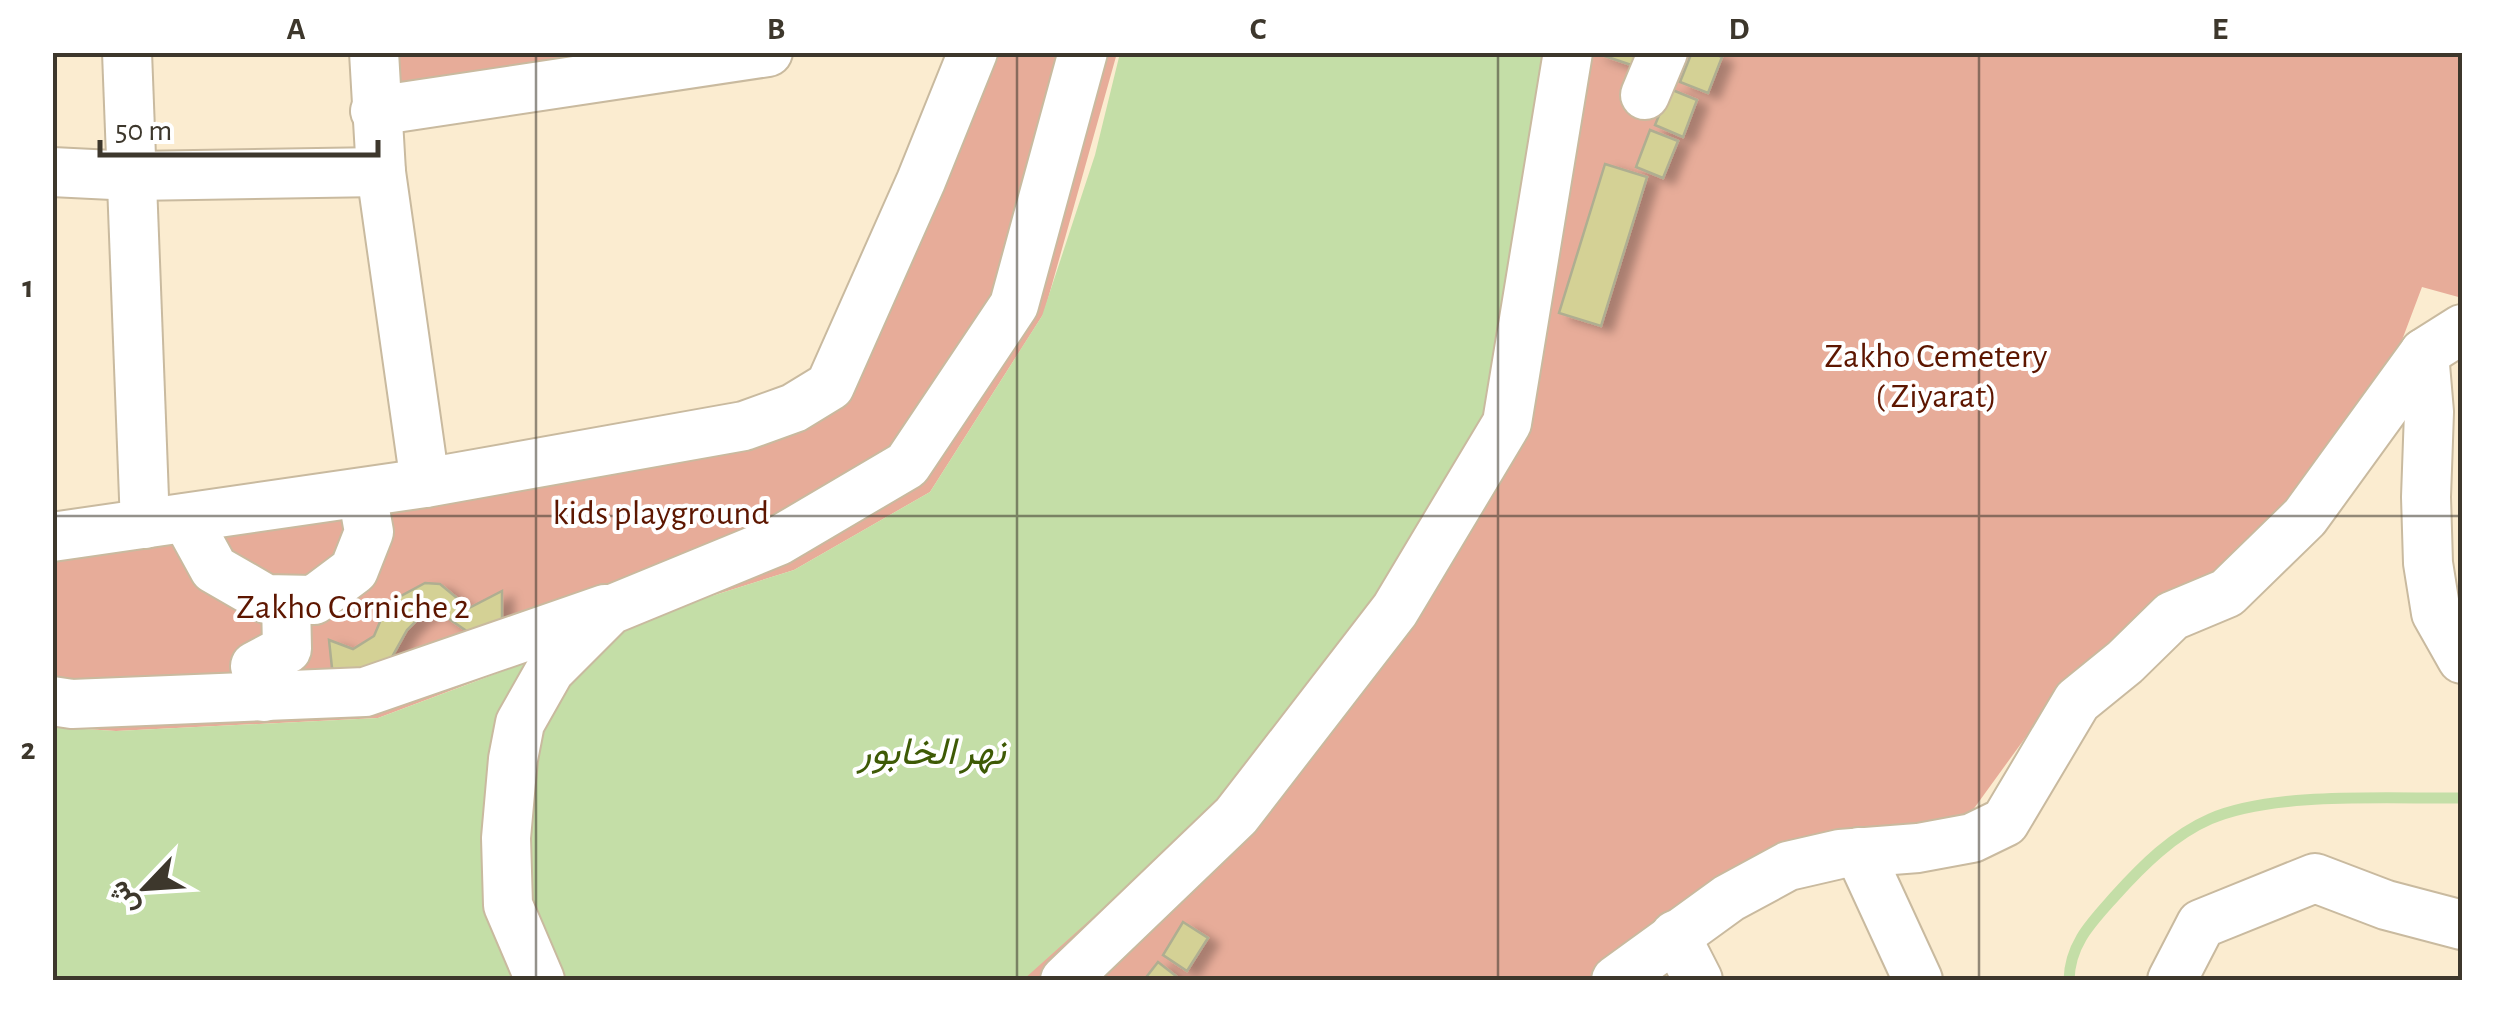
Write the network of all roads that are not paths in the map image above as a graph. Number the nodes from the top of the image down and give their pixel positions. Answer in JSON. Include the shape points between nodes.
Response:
{"nodes":[{"id":1,"x":127,"y":52,"type":"edge"},
{"id":2,"x":374,"y":52,"type":"edge"},
{"id":3,"x":768,"y":52,"type":"edge"},
{"id":4,"x":973,"y":52,"type":"edge"},
{"id":5,"x":1083,"y":52,"type":"edge"},
{"id":6,"x":1568,"y":52,"type":"edge"},
{"id":7,"x":375,"y":110,"type":"junction"},
{"id":8,"x":52,"y":172,"type":"edge"},
{"id":9,"x":381,"y":172,"type":"junction"},
{"id":10,"x":133,"y":176,"type":"junction"},
{"id":11,"x":2443,"y":341,"type":"edge"},
{"id":12,"x":424,"y":484,"type":"junction"},
{"id":13,"x":362,"y":493,"type":"junction"},
{"id":14,"x":166,"y":521,"type":"junction"},
{"id":15,"x":52,"y":537,"type":"edge"},
{"id":16,"x":656,"y":593,"type":"junction"},
{"id":17,"x":286,"y":600,"type":"junction"},
{"id":18,"x":287,"y":649,"type":"junction"},
{"id":19,"x":2462,"y":659,"type":"edge"},
{"id":20,"x":319,"y":694,"type":"junction"},
{"id":21,"x":264,"y":697,"type":"junction"},
{"id":22,"x":52,"y":701,"type":"edge"},
{"id":23,"x":1859,"y":852,"type":"junction"},
{"id":24,"x":2462,"y":925,"type":"edge"},
{"id":25,"x":1675,"y":935,"type":"junction"},
{"id":26,"x":540,"y":980,"type":"edge"},
{"id":27,"x":1064,"y":980,"type":"edge"},
{"id":28,"x":1616,"y":980,"type":"edge"},
{"id":29,"x":1698,"y":980,"type":"edge"},
{"id":30,"x":1918,"y":980,"type":"edge"},
{"id":31,"x":2172,"y":980,"type":"edge"}],
"edges":[{"from":1,"to":10,"type":"street"},
{"from":2,"to":7,"type":"street"},
{"from":3,"to":7,"type":"street"},
{"from":4,"to":12,"type":"street","via":[[830,386],[744,426]]},
{"from":5,"to":16,"type":"street","via":[[1014,305],[908,466],[778,541]]},
{"from":6,"to":27,"type":"street","via":[[1507,422],[1396,610],[1236,816]]},
{"from":7,"to":9,"type":"street"},
{"from":8,"to":10,"type":"street"},
{"from":9,"to":10,"type":"street"},
{"from":9,"to":12,"type":"street"},
{"from":10,"to":14,"type":"street"},
{"from":11,"to":19,"type":"street","via":[[2429,412],[2428,563],[2436,613]]},
{"from":11,"to":23,"type":"street","via":[[2304,517],[2227,593],[2172,616],[2077,702],[2004,822],[1972,838]]},
{"from":12,"to":13,"type":"street"},
{"from":13,"to":14,"type":"street"},
{"from":13,"to":17,"type":"street","via":[[369,532],[354,570],[314,600]]},
{"from":14,"to":15,"type":"street"},
{"from":14,"to":17,"type":"street","via":[[214,569],[266,599]]},
{"from":16,"to":20,"type":"street","via":[[365,692]]},
{"from":16,"to":26,"type":"street","via":[[610,610],[550,670],[520,723],[506,838],[508,904]]},
{"from":17,"to":18,"type":"street"},
{"from":18,"to":20,"type":"street","via":[[307,665]]},
{"from":18,"to":21,"type":"street","via":[[255,666]]},
{"from":20,"to":21,"type":"street"},
{"from":21,"to":22,"type":"street"},
{"from":23,"to":25,"type":"street","via":[[1788,866]]},
{"from":23,"to":30,"type":"street"},
{"from":24,"to":31,"type":"street","via":[[2315,878],[2202,924]]},
{"from":25,"to":28,"type":"street"},
{"from":25,"to":29,"type":"street"}]}
